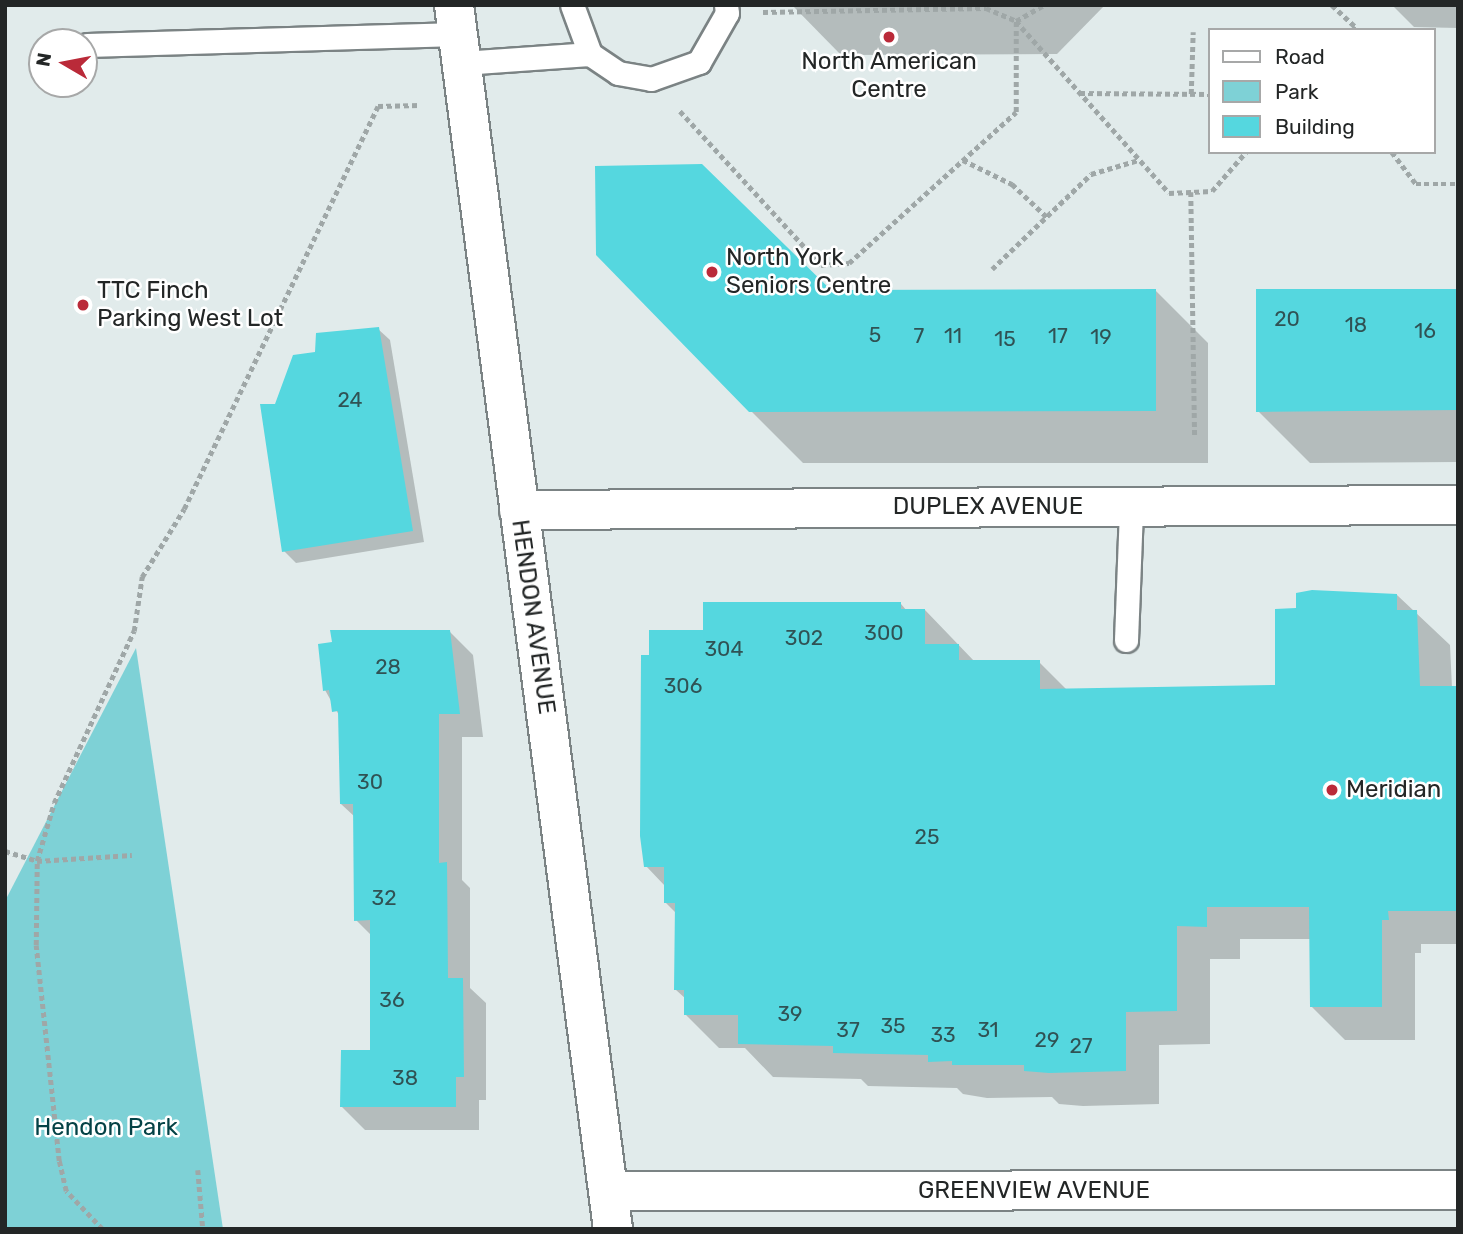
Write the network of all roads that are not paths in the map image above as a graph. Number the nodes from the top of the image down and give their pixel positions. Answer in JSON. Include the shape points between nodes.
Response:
{"nodes":[{"id":1,"x":572,"y":5,"type":"edge"},
{"id":2,"x":727,"y":9,"type":"edge"},
{"id":3,"x":458,"y":34,"type":"edge"},
{"id":4,"x":98,"y":45,"type":"edge"},
{"id":5,"x":590,"y":54,"type":"junction"},
{"id":6,"x":1458,"y":505,"type":"edge"},
{"id":7,"x":1131,"y":507,"type":"junction"},
{"id":8,"x":519,"y":510,"type":"junction"},
{"id":9,"x":1126,"y":640,"type":"dead end"},
{"id":10,"x":1458,"y":1189,"type":"edge"},
{"id":11,"x":609,"y":1191,"type":"junction"},
{"id":12,"x":613,"y":1229,"type":"edge"}],
"edges":[{"from":1,"to":5,"type":"lane"},
{"from":2,"to":5,"type":"lane","via":[[699,62],[651,79],[618,73]]},
{"from":3,"to":4,"type":"lane"},
{"from":3,"to":5,"type":"lane"},
{"from":3,"to":8,"type":"street","name":"HENDON AVENUE"},
{"from":6,"to":7,"type":"street","name":"DUPLEX AVENUE"},
{"from":7,"to":8,"type":"street","name":"DUPLEX AVENUE"},
{"from":7,"to":9,"type":"lane"},
{"from":8,"to":11,"type":"street","name":"HENDON AVENUE"},
{"from":10,"to":11,"type":"street","name":"GREENVIEW AVENUE"},
{"from":11,"to":12,"type":"street","name":"HENDON AVENUE"}]}
